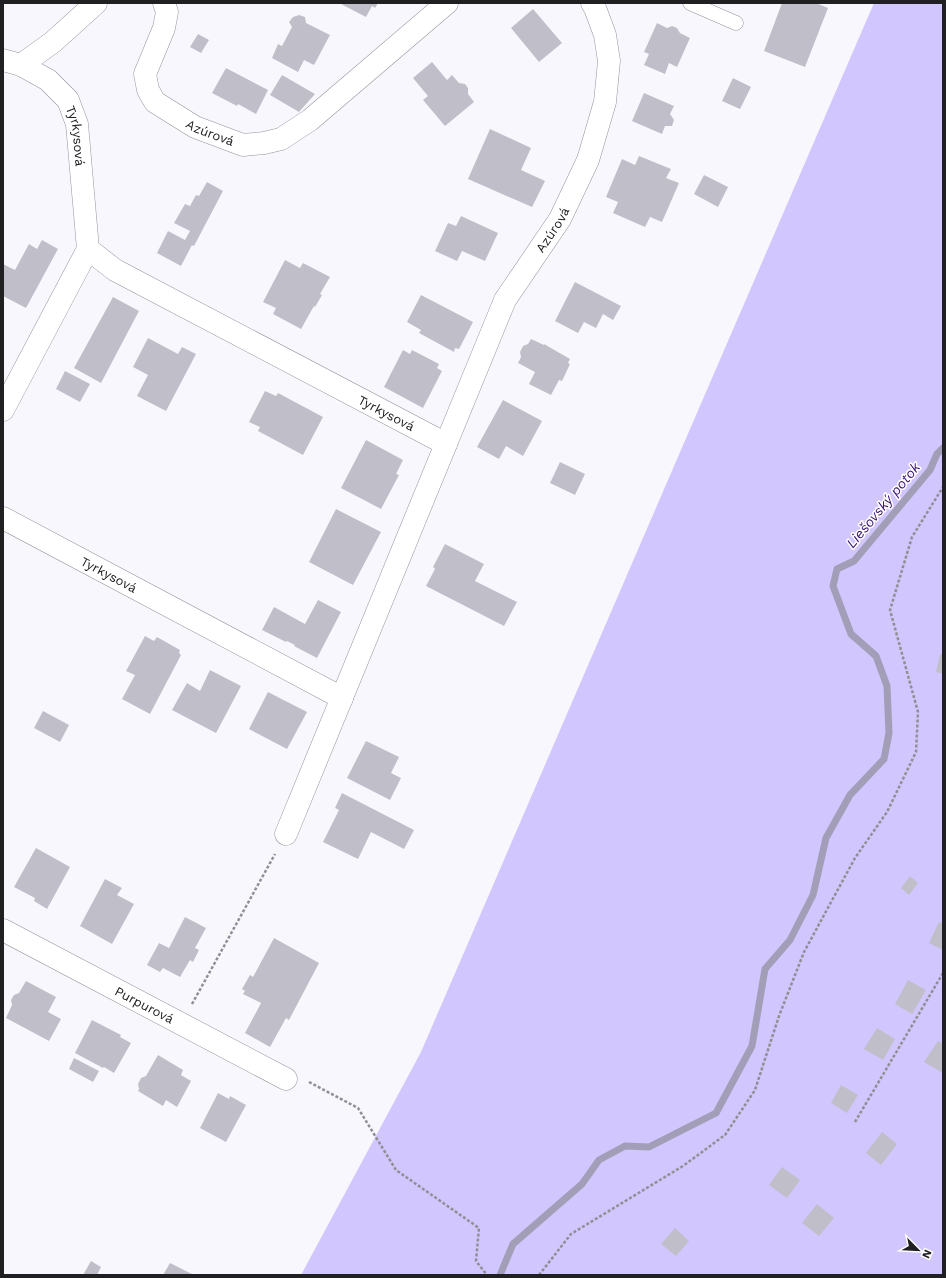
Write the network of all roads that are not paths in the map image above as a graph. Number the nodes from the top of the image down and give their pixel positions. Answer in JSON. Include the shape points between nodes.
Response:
{"nodes":[{"id":1,"x":96,"y":3,"type":"edge"},
{"id":2,"x":164,"y":3,"type":"edge"},
{"id":3,"x":447,"y":3,"type":"edge"},
{"id":4,"x":592,"y":3,"type":"edge"},
{"id":5,"x":690,"y":3,"type":"edge"},
{"id":6,"x":736,"y":23,"type":"dead end"},
{"id":7,"x":12,"y":62,"type":"edge"},
{"id":8,"x":88,"y":250,"type":"junction"},
{"id":9,"x":3,"y":410,"type":"edge"},
{"id":10,"x":446,"y":444,"type":"junction"},
{"id":11,"x":3,"y":518,"type":"edge"},
{"id":12,"x":342,"y":698,"type":"junction"},
{"id":13,"x":286,"y":834,"type":"road end"},
{"id":14,"x":3,"y":930,"type":"edge"},
{"id":15,"x":286,"y":1079,"type":"road end"}],
"edges":[{"from":1,"to":7,"type":"street","via":[[53,42]]},
{"from":2,"to":3,"type":"street","name":"Azúrová","via":[[167,12],[164,28],[145,74],[148,90],[156,102],[194,127],[243,145],[281,139],[310,120]]},
{"from":4,"to":10,"type":"street","name":"Azúrová","via":[[605,35],[609,61],[605,102],[588,160],[560,219],[505,300]]},
{"from":5,"to":6,"type":"lane"},
{"from":7,"to":8,"type":"street","name":"Tyrkysová","via":[[48,80],[68,100],[77,124]]},
{"from":8,"to":9,"type":"street"},
{"from":8,"to":10,"type":"street","name":"Tyrkysová","via":[[115,270]]},
{"from":10,"to":12,"type":"street"},
{"from":11,"to":12,"type":"street","name":"Tyrkysová"},
{"from":12,"to":13,"type":"street"},
{"from":14,"to":15,"type":"street","name":"Purpurová"}]}
